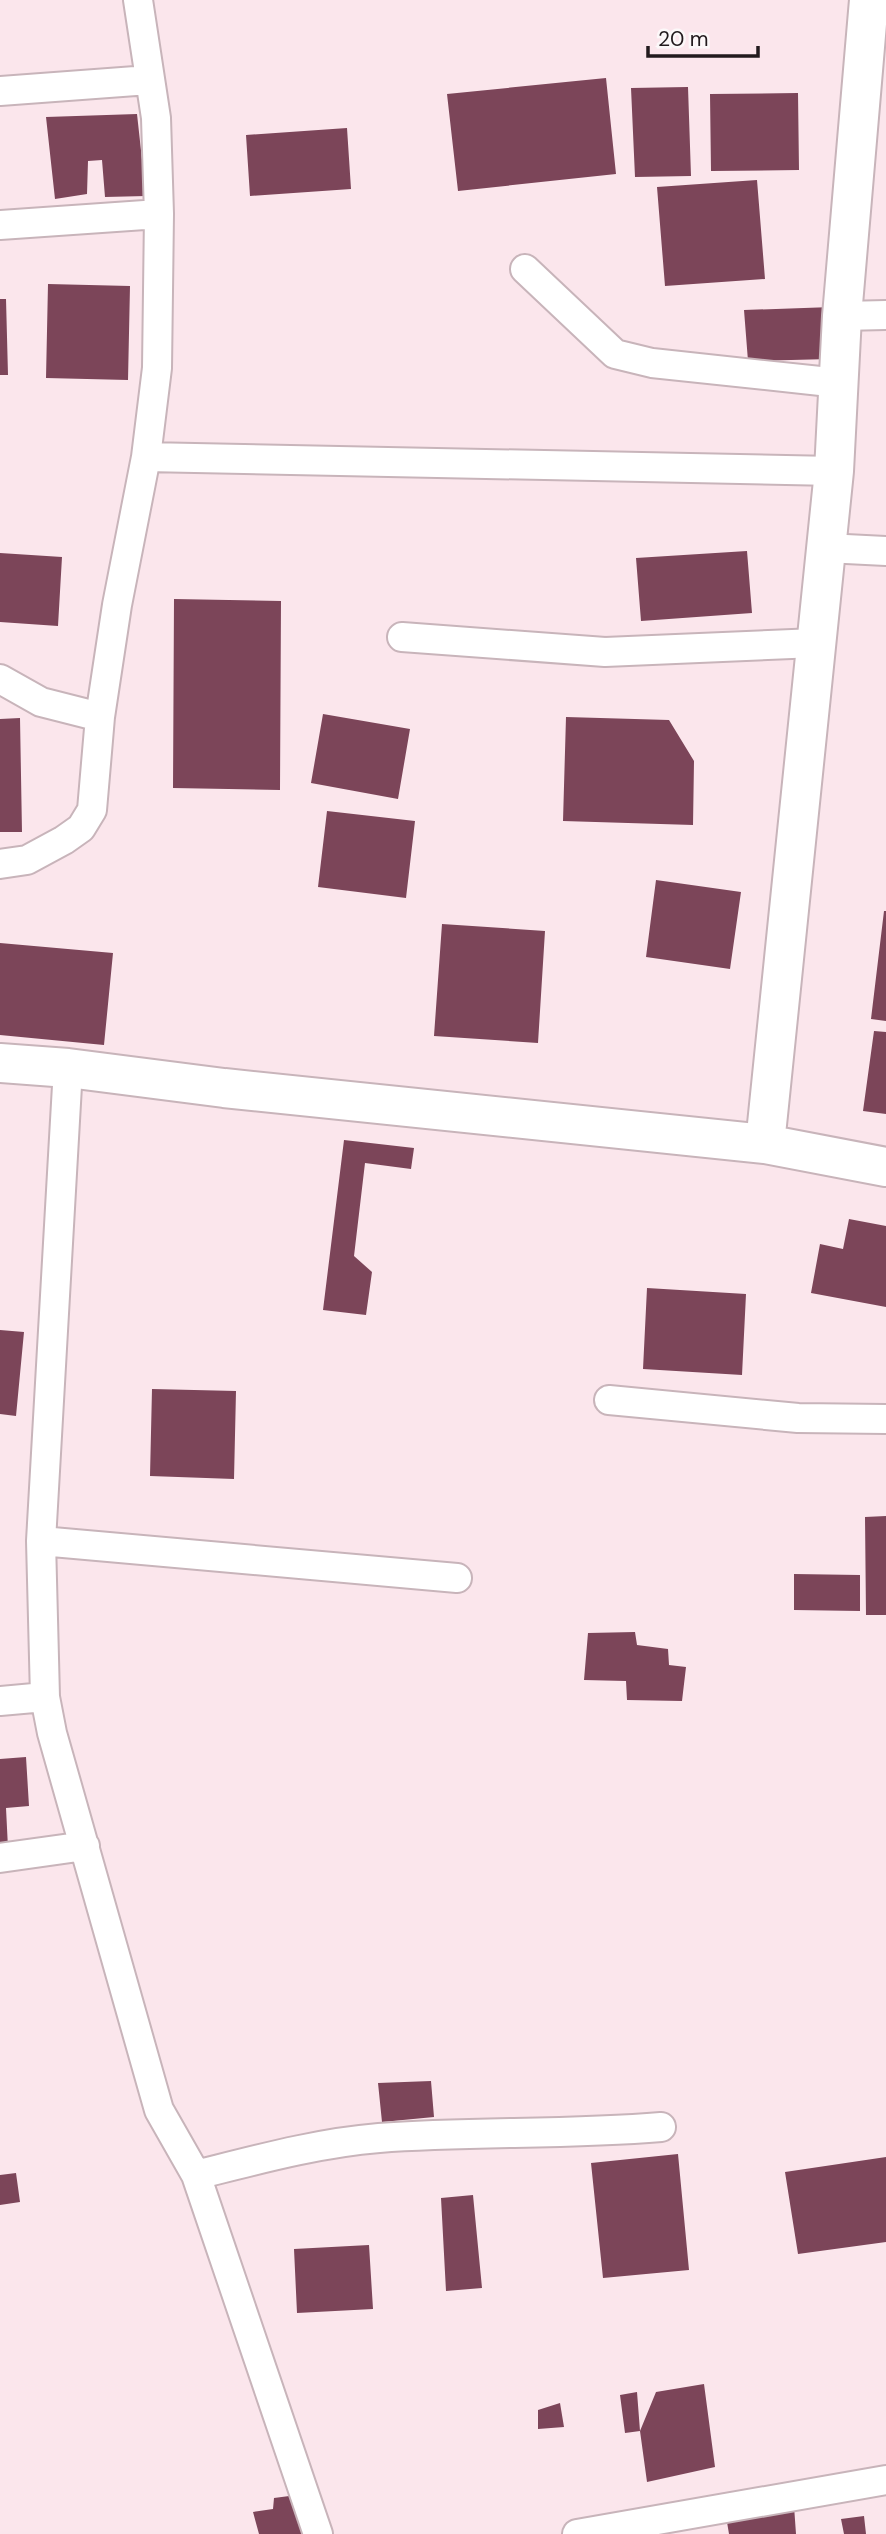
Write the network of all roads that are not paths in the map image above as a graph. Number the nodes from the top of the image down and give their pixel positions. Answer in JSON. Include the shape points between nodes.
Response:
{"nodes":[{"id":1,"x":138,"y":0,"type":"edge"},
{"id":2,"x":869,"y":0,"type":"edge"},
{"id":3,"x":149,"y":80,"type":"junction"},
{"id":4,"x":0,"y":91,"type":"edge"},
{"id":5,"x":159,"y":215,"type":"junction"},
{"id":6,"x":0,"y":225,"type":"edge"},
{"id":7,"x":525,"y":269,"type":"dead end"},
{"id":8,"x":886,"y":316,"type":"edge"},
{"id":9,"x":842,"y":317,"type":"junction"},
{"id":10,"x":839,"y":383,"type":"junction"},
{"id":11,"x":146,"y":457,"type":"junction"},
{"id":12,"x":834,"y":471,"type":"junction"},
{"id":13,"x":826,"y":548,"type":"junction"},
{"id":14,"x":886,"y":551,"type":"edge"},
{"id":15,"x":402,"y":637,"type":"dead end"},
{"id":16,"x":816,"y":643,"type":"junction"},
{"id":17,"x":0,"y":679,"type":"edge"},
{"id":18,"x":100,"y":717,"type":"junction"},
{"id":19,"x":0,"y":864,"type":"edge"},
{"id":20,"x":0,"y":1063,"type":"edge"},
{"id":21,"x":68,"y":1068,"type":"junction"},
{"id":22,"x":765,"y":1144,"type":"junction"},
{"id":23,"x":886,"y":1167,"type":"edge"},
{"id":24,"x":609,"y":1400,"type":"dead end"},
{"id":25,"x":886,"y":1419,"type":"edge"},
{"id":26,"x":41,"y":1541,"type":"junction"},
{"id":27,"x":457,"y":1578,"type":"dead end"},
{"id":28,"x":45,"y":1697,"type":"junction"},
{"id":29,"x":0,"y":1702,"type":"edge"},
{"id":30,"x":85,"y":1846,"type":"junction"},
{"id":31,"x":0,"y":1858,"type":"edge"},
{"id":32,"x":661,"y":2127,"type":"dead end"},
{"id":33,"x":196,"y":2175,"type":"junction"},
{"id":34,"x":886,"y":2480,"type":"edge"},
{"id":35,"x":318,"y":2534,"type":"edge"},
{"id":36,"x":577,"y":2534,"type":"edge"}],
"edges":[{"from":1,"to":3,"type":"street"},
{"from":2,"to":9,"type":"street"},
{"from":3,"to":4,"type":"street"},
{"from":3,"to":5,"type":"street","via":[[156,118]]},
{"from":5,"to":6,"type":"street"},
{"from":5,"to":11,"type":"street","via":[[157,368]]},
{"from":7,"to":10,"type":"street","via":[[615,354],[652,363]]},
{"from":8,"to":9,"type":"street"},
{"from":9,"to":10,"type":"street"},
{"from":10,"to":12,"type":"street"},
{"from":11,"to":12,"type":"street"},
{"from":11,"to":18,"type":"street"},
{"from":12,"to":13,"type":"street"},
{"from":13,"to":14,"type":"street"},
{"from":13,"to":16,"type":"street"},
{"from":15,"to":16,"type":"street","via":[[605,652]]},
{"from":16,"to":22,"type":"street"},
{"from":17,"to":18,"type":"street","via":[[41,702]]},
{"from":18,"to":19,"type":"street","via":[[92,810],[81,828],[27,860]]},
{"from":20,"to":21,"type":"street"},
{"from":21,"to":22,"type":"street"},
{"from":21,"to":26,"type":"street"},
{"from":22,"to":23,"type":"street"},
{"from":24,"to":25,"type":"street","via":[[798,1418]]},
{"from":26,"to":27,"type":"street"},
{"from":26,"to":28,"type":"street"},
{"from":28,"to":29,"type":"street"},
{"from":28,"to":30,"type":"street"},
{"from":30,"to":31,"type":"street"},
{"from":30,"to":33,"type":"street","via":[[159,2110]]},
{"from":32,"to":33,"type":"street","via":[[376,2138],[278,2154]]},
{"from":33,"to":35,"type":"street"},
{"from":34,"to":36,"type":"street"}]}
